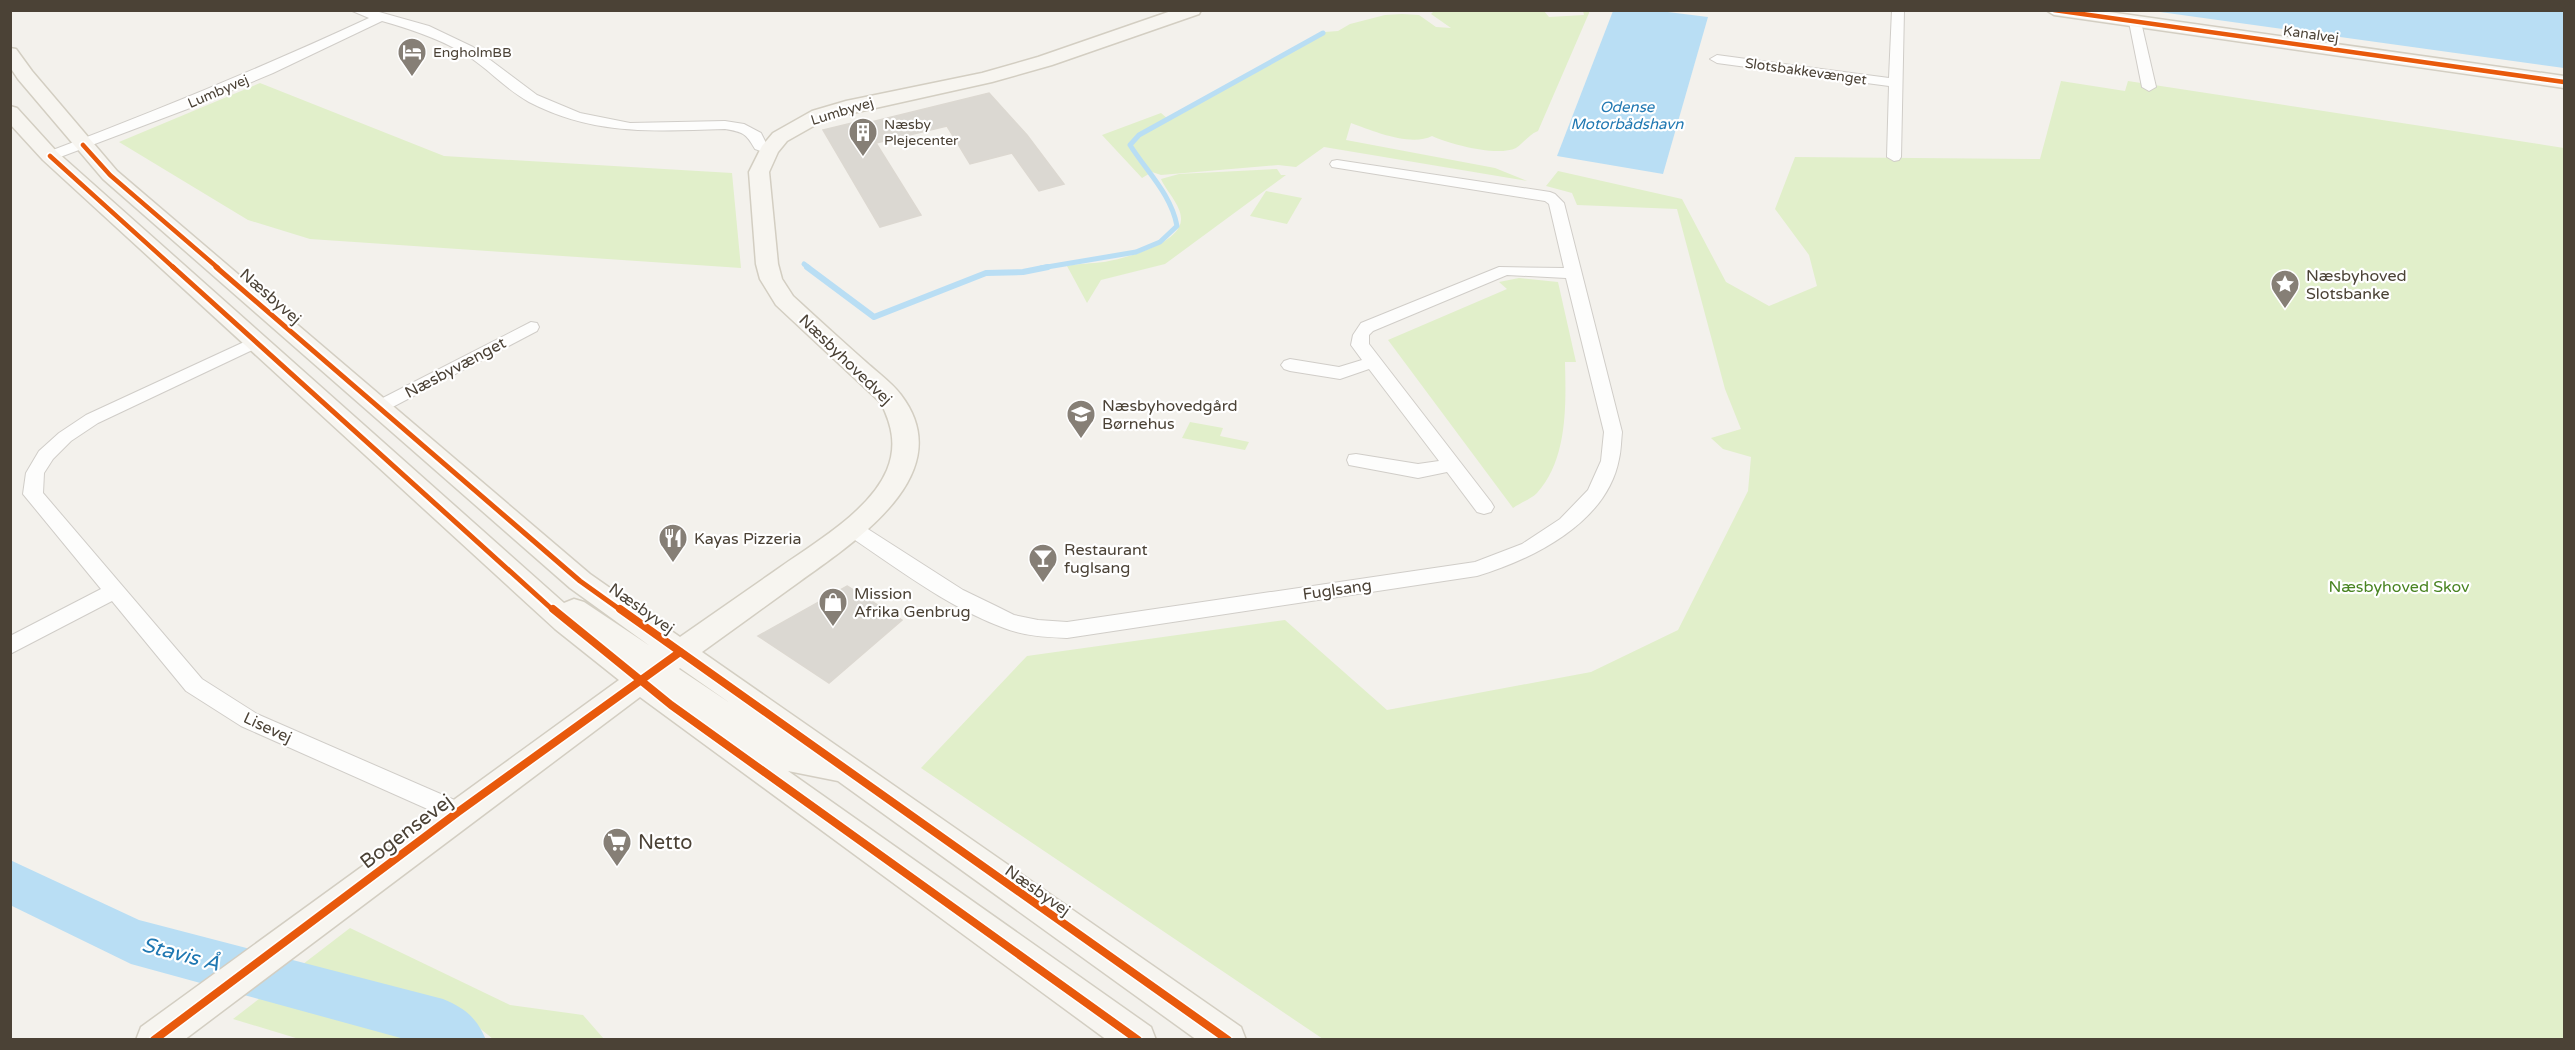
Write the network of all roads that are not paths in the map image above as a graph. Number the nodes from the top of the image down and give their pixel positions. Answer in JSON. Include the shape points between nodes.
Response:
{"nodes":[{"id":1,"x":356,"y":10,"type":"edge"},
{"id":2,"x":1193,"y":10,"type":"edge"},
{"id":3,"x":1898,"y":10,"type":"edge"},
{"id":4,"x":2054,"y":10,"type":"edge"},
{"id":5,"x":381,"y":17,"type":"junction"},
{"id":6,"x":2135,"y":22,"type":"junction"},
{"id":7,"x":10,"y":53,"type":"edge"},
{"id":8,"x":1717,"y":59,"type":"dead end"},
{"id":9,"x":2565,"y":82,"type":"edge"},
{"id":10,"x":1896,"y":83,"type":"junction"},
{"id":11,"x":2149,"y":87,"type":"dead end"},
{"id":12,"x":10,"y":112,"type":"edge"},
{"id":13,"x":83,"y":145,"type":"junction"},
{"id":14,"x":769,"y":150,"type":"junction"},
{"id":15,"x":50,"y":156,"type":"junction"},
{"id":16,"x":1893,"y":157,"type":"dead end"},
{"id":17,"x":1338,"y":164,"type":"dead end"},
{"id":18,"x":1574,"y":273,"type":"junction"},
{"id":19,"x":531,"y":327,"type":"dead end"},
{"id":20,"x":257,"y":341,"type":"junction"},
{"id":21,"x":1373,"y":362,"type":"junction"},
{"id":22,"x":1290,"y":365,"type":"dead end"},
{"id":23,"x":379,"y":407,"type":"junction"},
{"id":24,"x":1356,"y":460,"type":"dead end"},
{"id":25,"x":1452,"y":465,"type":"junction"},
{"id":26,"x":1484,"y":507,"type":"dead end"},
{"id":27,"x":853,"y":529,"type":"junction"},
{"id":28,"x":522,"y":581,"type":"junction"},
{"id":29,"x":114,"y":591,"type":"junction"},
{"id":30,"x":10,"y":646,"type":"edge"},
{"id":31,"x":680,"y":652,"type":"junction"},
{"id":32,"x":639,"y":680,"type":"junction"},
{"id":33,"x":847,"y":770,"type":"junction"},
{"id":34,"x":458,"y":812,"type":"junction"},
{"id":35,"x":163,"y":1033,"type":"edge"},
{"id":36,"x":1138,"y":1040,"type":"edge"},
{"id":37,"x":1228,"y":1040,"type":"edge"}],
"edges":[{"from":1,"to":5,"type":"street"},
{"from":2,"to":14,"type":"street","name":"Lumbyvej","via":[[985,78],[819,115],[780,137]]},
{"from":3,"to":10,"type":"street"},
{"from":4,"to":6,"type":"street","name":"Kanalvej"},
{"from":5,"to":13,"type":"street","name":"Lumbyvej","via":[[268,70]]},
{"from":5,"to":14,"type":"street","via":[[424,29],[468,50],[532,98],[576,117],[630,127],[744,128]]},
{"from":6,"to":9,"type":"street","name":"Kanalvej"},
{"from":6,"to":11,"type":"street"},
{"from":7,"to":13,"type":"street","name":"Næsbyvej"},
{"from":8,"to":10,"type":"street","name":"Slotsbakkevænget"},
{"from":10,"to":16,"type":"street"},
{"from":12,"to":15,"type":"street"},
{"from":13,"to":15,"type":"street","name":"Lumbyvej"},
{"from":13,"to":23,"type":"street","name":"Næsbyvej","via":[[110,175]]},
{"from":14,"to":27,"type":"street","name":"Næsbyhovedvej","via":[[759,172],[771,279],[784,300],[891,399],[903,424],[905,452],[900,474],[883,500]]},
{"from":15,"to":20,"type":"street"},
{"from":17,"to":18,"type":"street","name":"Fuglsang","via":[[1551,197]]},
{"from":18,"to":21,"type":"street","via":[[1505,270],[1367,327],[1360,345]]},
{"from":18,"to":27,"type":"street","name":"Fuglsang","via":[[1613,432],[1610,461],[1596,493],[1567,524],[1529,549],[1477,568],[1067,630],[1010,622],[956,595]]},
{"from":19,"to":23,"type":"street","name":"Næsbyvænget"},
{"from":20,"to":28,"type":"street"},
{"from":20,"to":29,"type":"street","name":"Lisevej","via":[[92,419],[46,454],[35,473],[33,494]]},
{"from":21,"to":22,"type":"street","via":[[1340,373]]},
{"from":21,"to":25,"type":"street"},
{"from":23,"to":31,"type":"street","name":"Næsbyvej","via":[[580,581]]},
{"from":24,"to":25,"type":"street","via":[[1418,471]]},
{"from":25,"to":26,"type":"street"},
{"from":27,"to":31,"type":"street","name":"Næsbyhovedvej"},
{"from":28,"to":31,"type":"street","via":[[594,622],[647,659]]},
{"from":28,"to":32,"type":"street"},
{"from":29,"to":30,"type":"street"},
{"from":29,"to":34,"type":"street","name":"Lisevej","via":[[194,685],[249,720]]},
{"from":31,"to":32,"type":"street","name":"Bogensevej"},
{"from":31,"to":33,"type":"street","name":"Næsbyvej"},
{"from":32,"to":33,"type":"street","via":[[668,677],[786,758]]},
{"from":32,"to":34,"type":"street","name":"Bogensevej"},
{"from":32,"to":36,"type":"street"},
{"from":33,"to":37,"type":"street","name":"Næsbyvej"},
{"from":34,"to":35,"type":"street","name":"Bogensevej"}]}
